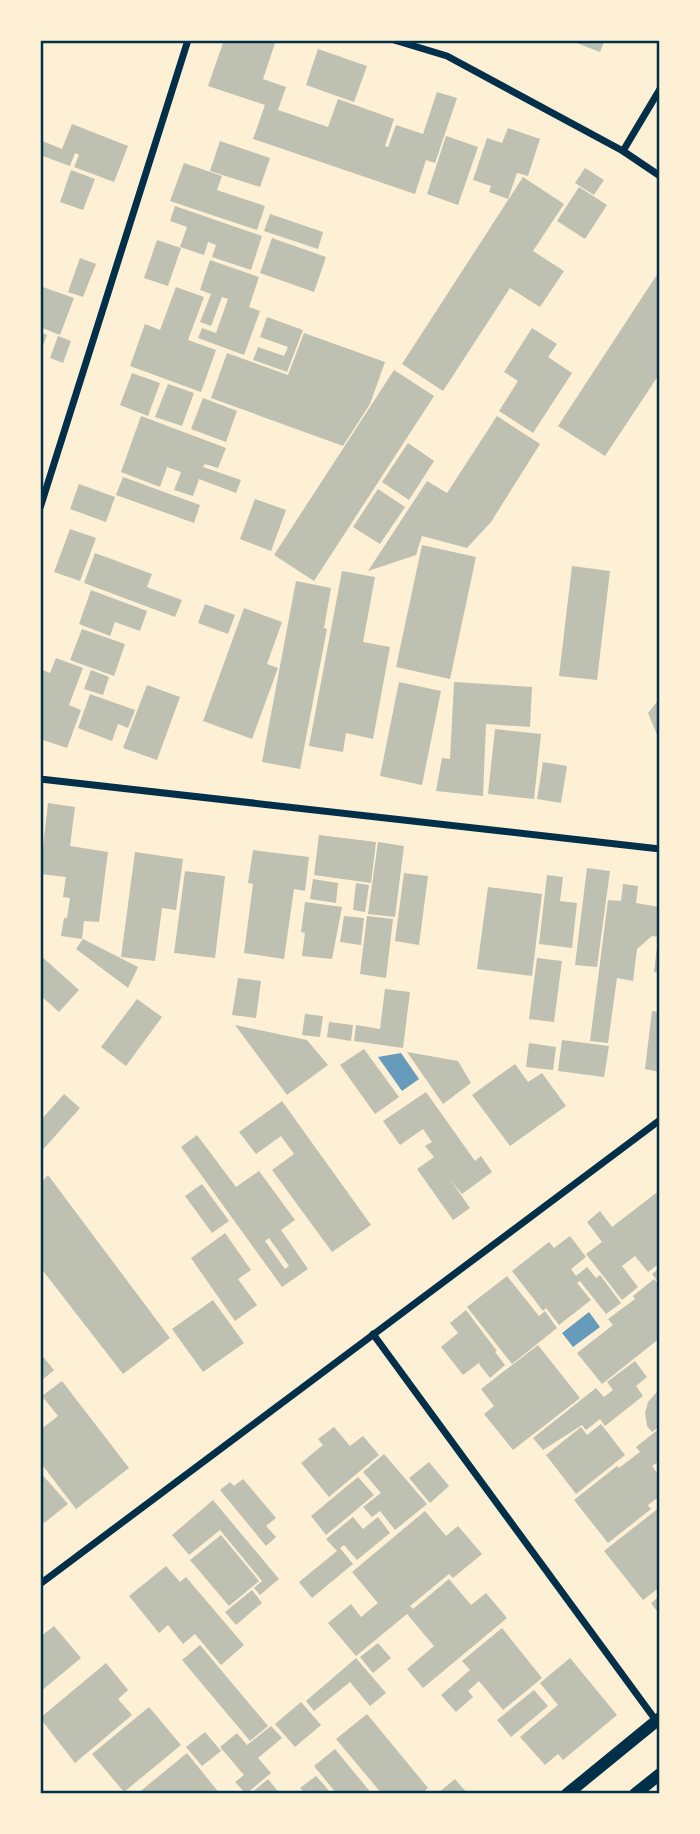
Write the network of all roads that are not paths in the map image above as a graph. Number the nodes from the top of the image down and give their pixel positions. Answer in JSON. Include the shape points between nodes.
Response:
{"nodes":[{"id":1,"x":188,"y":40,"type":"edge"},
{"id":2,"x":394,"y":40,"type":"edge"},
{"id":3,"x":660,"y":89,"type":"edge"},
{"id":4,"x":623,"y":151,"type":"junction"},
{"id":5,"x":660,"y":177,"type":"edge"},
{"id":6,"x":40,"y":508,"type":"edge"},
{"id":7,"x":40,"y":779,"type":"edge"},
{"id":8,"x":660,"y":849,"type":"edge"},
{"id":9,"x":660,"y":1120,"type":"edge"},
{"id":10,"x":373,"y":1334,"type":"junction"},
{"id":11,"x":40,"y":1584,"type":"edge"},
{"id":12,"x":659,"y":1722,"type":"edge"},
{"id":13,"x":660,"y":1774,"type":"edge"},
{"id":14,"x":567,"y":1794,"type":"edge"},
{"id":15,"x":635,"y":1794,"type":"edge"}],
"edges":[{"from":1,"to":6,"type":"street"},
{"from":2,"to":4,"type":"street","via":[[447,56]]},
{"from":3,"to":4,"type":"street"},
{"from":4,"to":5,"type":"street"},
{"from":7,"to":8,"type":"street"},
{"from":9,"to":10,"type":"street"},
{"from":10,"to":11,"type":"street"},
{"from":10,"to":12,"type":"street"},
{"from":12,"to":14,"type":"street"},
{"from":13,"to":15,"type":"street"}]}
